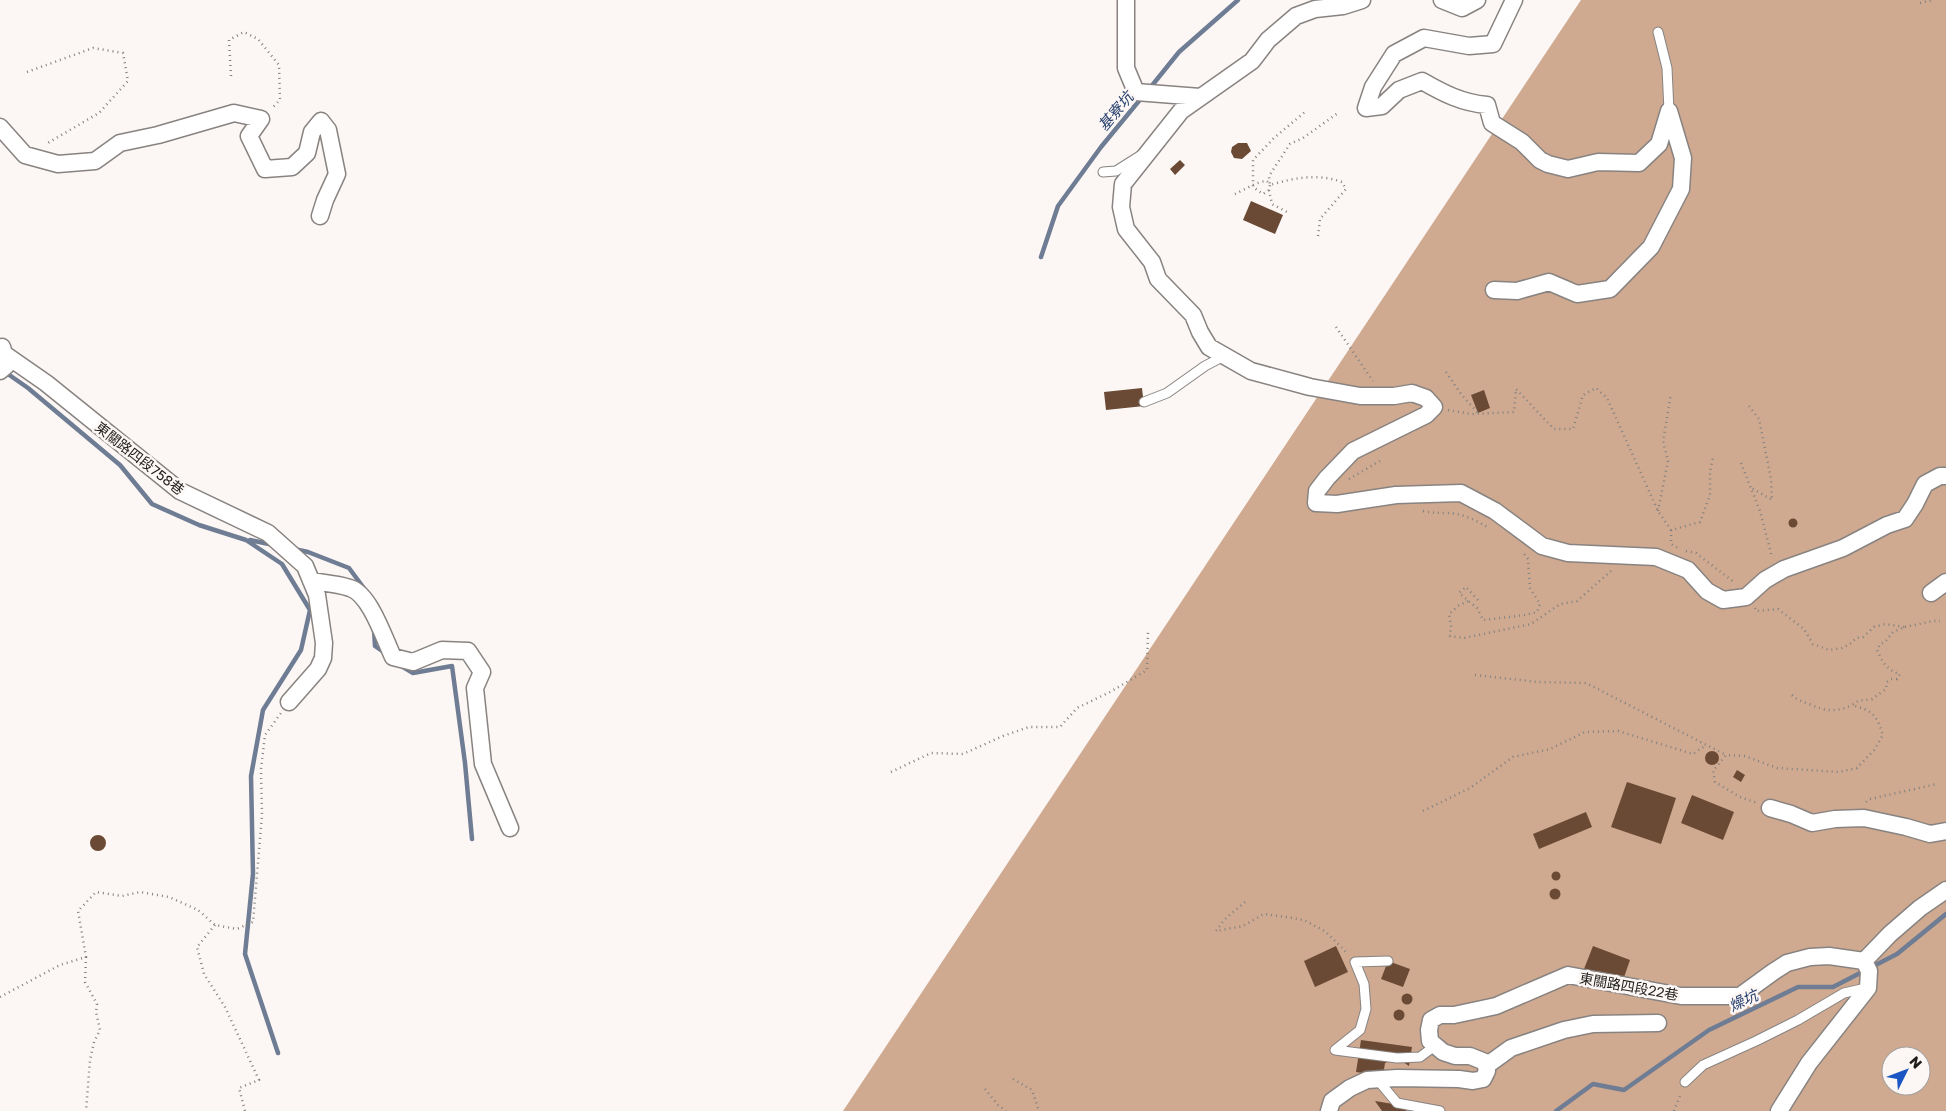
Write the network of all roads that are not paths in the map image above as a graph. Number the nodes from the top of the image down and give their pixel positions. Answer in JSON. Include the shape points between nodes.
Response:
{"nodes":[{"id":1,"x":1126,"y":0,"type":"edge"},
{"id":2,"x":1362,"y":0,"type":"edge"},
{"id":3,"x":1442,"y":0,"type":"edge"},
{"id":4,"x":1477,"y":0,"type":"edge"},
{"id":5,"x":1514,"y":0,"type":"edge"},
{"id":6,"x":1658,"y":32,"type":"dead end"},
{"id":7,"x":1200,"y":97,"type":"junction"},
{"id":8,"x":1669,"y":112,"type":"junction"},
{"id":9,"x":0,"y":127,"type":"edge"},
{"id":10,"x":1150,"y":151,"type":"junction"},
{"id":11,"x":1103,"y":172,"type":"dead end"},
{"id":12,"x":320,"y":216,"type":"dead end"},
{"id":13,"x":1494,"y":290,"type":"dead end"},
{"id":14,"x":2,"y":349,"type":"edge"},
{"id":15,"x":1224,"y":356,"type":"junction"},
{"id":16,"x":0,"y":371,"type":"edge"},
{"id":17,"x":1144,"y":402,"type":"dead end"},
{"id":18,"x":1946,"y":476,"type":"edge"},
{"id":19,"x":311,"y":581,"type":"junction"},
{"id":20,"x":1946,"y":582,"type":"edge"},
{"id":21,"x":1931,"y":593,"type":"dead end"},
{"id":22,"x":289,"y":702,"type":"road end"},
{"id":23,"x":1770,"y":808,"type":"road end"},
{"id":24,"x":510,"y":828,"type":"dead end"},
{"id":25,"x":1946,"y":832,"type":"edge"},
{"id":26,"x":1945,"y":892,"type":"edge"},
{"id":27,"x":1388,"y":961,"type":"dead end"},
{"id":28,"x":1864,"y":961,"type":"junction"},
{"id":29,"x":1868,"y":988,"type":"junction"},
{"id":30,"x":1658,"y":1023,"type":"dead end"},
{"id":31,"x":1436,"y":1045,"type":"junction"},
{"id":32,"x":1486,"y":1066,"type":"junction"},
{"id":33,"x":1377,"y":1079,"type":"junction"},
{"id":34,"x":1685,"y":1082,"type":"road end"},
{"id":35,"x":1329,"y":1111,"type":"edge"},
{"id":36,"x":1440,"y":1111,"type":"edge"},
{"id":37,"x":1779,"y":1111,"type":"edge"}],
"edges":[{"from":1,"to":7,"type":"street","via":[[1126,68],[1136,92]]},
{"from":2,"to":7,"type":"street","via":[[1343,6],[1315,8],[1296,16],[1268,40],[1252,60]]},
{"from":3,"to":4,"type":"street","via":[[1462,8]]},
{"from":5,"to":8,"type":"street","via":[[1493,44],[1469,46],[1424,38],[1394,54],[1373,87],[1366,108],[1382,106],[1398,90],[1422,81],[1446,95],[1471,104],[1487,105],[1492,123],[1522,142],[1540,160],[1568,169],[1598,162],[1638,163],[1659,144]]},
{"from":6,"to":8,"type":"lane","via":[[1667,68]]},
{"from":7,"to":10,"type":"street","via":[[1181,111]]},
{"from":8,"to":13,"type":"street","via":[[1683,158],[1682,189],[1651,247],[1610,289],[1577,294],[1549,282],[1517,291]]},
{"from":9,"to":12,"type":"street","via":[[25,155],[58,164],[95,160],[120,143],[234,113],[261,119],[249,136],[265,169],[292,167],[307,152],[312,132],[321,121],[328,130],[337,174]]},
{"from":10,"to":11,"type":"lane","via":[[1116,171]]},
{"from":10,"to":15,"type":"street","via":[[1123,184],[1121,207],[1126,229],[1152,262],[1158,279],[1193,315],[1209,347]]},
{"from":14,"to":16,"type":"street","name":"東關路四段758巷","via":[[7,365]]},
{"from":14,"to":19,"type":"street","name":"東關路四段758巷","via":[[180,491],[268,533],[305,566]]},
{"from":15,"to":17,"type":"lane","via":[[1167,392]]},
{"from":15,"to":18,"type":"street","via":[[1252,371],[1310,387],[1360,396],[1412,393],[1426,398],[1434,407],[1426,415],[1353,452],[1317,491],[1316,503],[1337,504],[1396,494],[1461,493],[1495,511],[1542,546],[1568,553],[1656,557],[1688,570],[1707,591],[1723,600],[1746,597],[1777,573],[1905,520],[1925,484]]},
{"from":19,"to":22,"type":"street","name":"東關路四段758巷","via":[[317,595],[323,658],[318,669]]},
{"from":19,"to":24,"type":"street","via":[[353,588],[372,607],[393,656],[413,662],[442,650],[468,651],[482,672],[475,688],[483,764]]},
{"from":20,"to":21,"type":"street"},
{"from":23,"to":25,"type":"street","via":[[1812,823],[1864,818],[1930,834]]},
{"from":26,"to":28,"type":"street","via":[[1920,908]]},
{"from":27,"to":31,"type":"lane","via":[[1355,962],[1364,984],[1366,1009],[1360,1030],[1334,1050],[1397,1058],[1420,1057]]},
{"from":28,"to":29,"type":"street","via":[[1869,971]]},
{"from":28,"to":31,"type":"street","name":"東關路四段22巷","via":[[1829,956],[1787,963],[1740,996],[1681,996],[1568,975],[1496,1006],[1440,1015],[1431,1020],[1429,1030],[1430,1041]]},
{"from":29,"to":34,"type":"lane","via":[[1844,993],[1756,1042],[1703,1065]]},
{"from":29,"to":37,"type":"street","via":[[1809,1062]]},
{"from":30,"to":32,"type":"street","via":[[1593,1024],[1564,1030],[1511,1048]]},
{"from":31,"to":32,"type":"street","via":[[1443,1052],[1470,1056]]},
{"from":32,"to":33,"type":"street","via":[[1483,1079],[1473,1082],[1459,1079]]},
{"from":33,"to":35,"type":"street","via":[[1350,1088],[1332,1101]]},
{"from":33,"to":36,"type":"lane","via":[[1397,1103]]}]}
